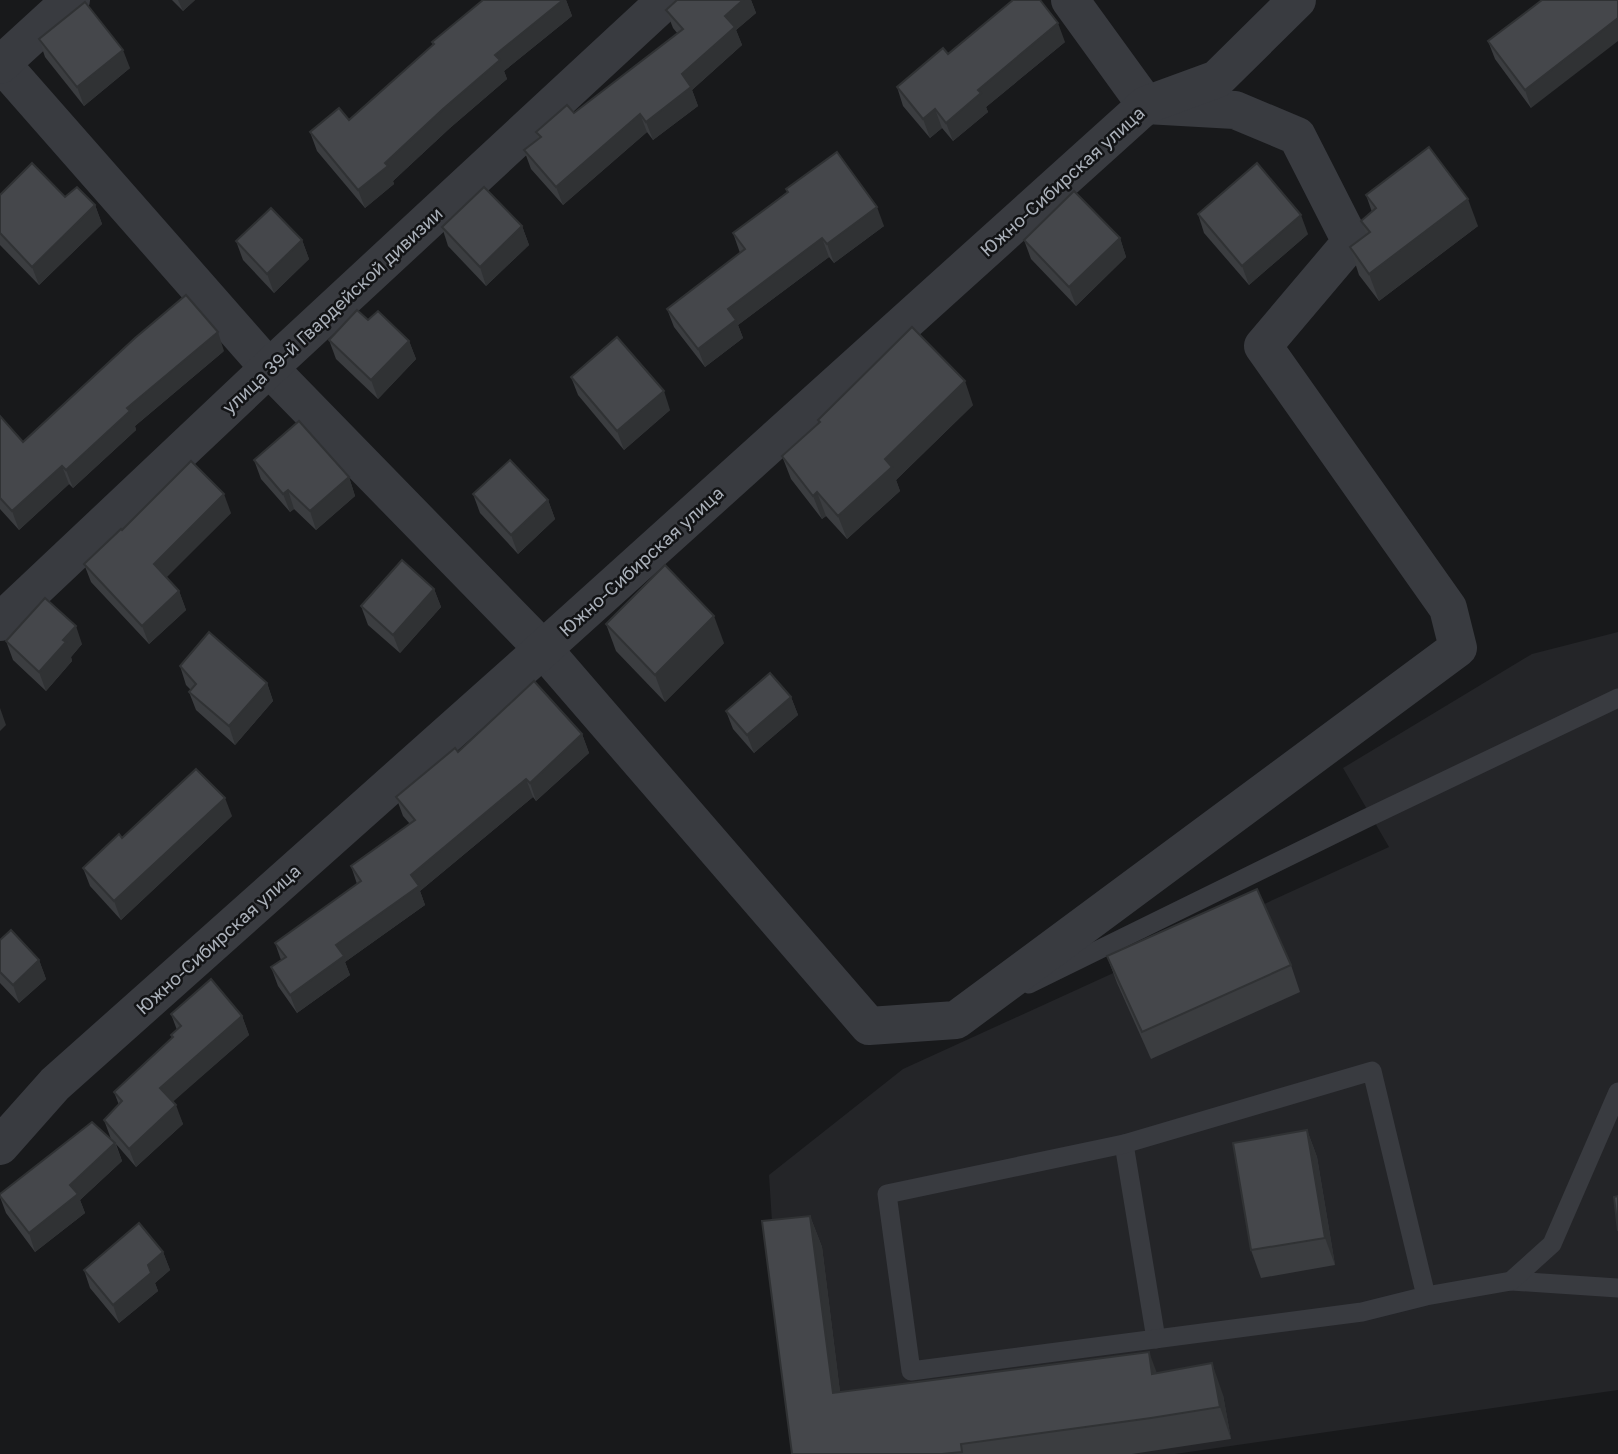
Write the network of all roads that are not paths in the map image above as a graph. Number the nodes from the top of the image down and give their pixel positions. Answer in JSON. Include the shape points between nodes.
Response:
{"nodes":[{"id":1,"x":71,"y":0,"type":"edge"},
{"id":2,"x":666,"y":0,"type":"edge"},
{"id":3,"x":1070,"y":0,"type":"edge"},
{"id":4,"x":1297,"y":0,"type":"edge"},
{"id":5,"x":1,"y":63,"type":"edge"},
{"id":6,"x":1146,"y":105,"type":"junction"},
{"id":7,"x":269,"y":368,"type":"junction"},
{"id":8,"x":0,"y":622,"type":"edge"},
{"id":9,"x":543,"y":649,"type":"junction"},
{"id":10,"x":1618,"y":698,"type":"edge"},
{"id":11,"x":956,"y":1020,"type":"junction"},
{"id":12,"x":1618,"y":1092,"type":"edge"},
{"id":13,"x":1124,"y":1144,"type":"junction"},
{"id":14,"x":0,"y":1146,"type":"edge"},
{"id":15,"x":1511,"y":1281,"type":"junction"},
{"id":16,"x":1618,"y":1288,"type":"edge"},
{"id":17,"x":1426,"y":1296,"type":"junction"},
{"id":18,"x":1156,"y":1339,"type":"junction"}],
"edges":[{"from":1,"to":5,"type":"street"},
{"from":2,"to":7,"type":"street","name":"улица 39-й Гвардейской дивизии"},
{"from":3,"to":6,"type":"street"},
{"from":4,"to":6,"type":"street","name":"Южно-Сибирская улица","via":[[1217,79]]},
{"from":5,"to":7,"type":"street"},
{"from":6,"to":9,"type":"street","name":"Южно-Сибирская улица"},
{"from":6,"to":11,"type":"street","via":[[1235,110],[1297,136],[1351,242],[1263,346],[1448,608],[1458,648]]},
{"from":7,"to":8,"type":"street","name":"улица 39-й Гвардейской дивизии"},
{"from":7,"to":9,"type":"street"},
{"from":9,"to":11,"type":"street","via":[[869,1026]]},
{"from":9,"to":14,"type":"street","name":"Южно-Сибирская улица","via":[[55,1084]]},
{"from":10,"to":11,"type":"lane"},
{"from":12,"to":15,"type":"lane","via":[[1552,1244]]},
{"from":13,"to":17,"type":"lane","via":[[1372,1072]]},
{"from":13,"to":18,"type":"lane"},
{"from":13,"to":18,"type":"lane","via":[[887,1194],[911,1371]]},
{"from":15,"to":16,"type":"lane"},
{"from":15,"to":17,"type":"lane"},
{"from":17,"to":18,"type":"lane","via":[[1362,1312]]}]}
